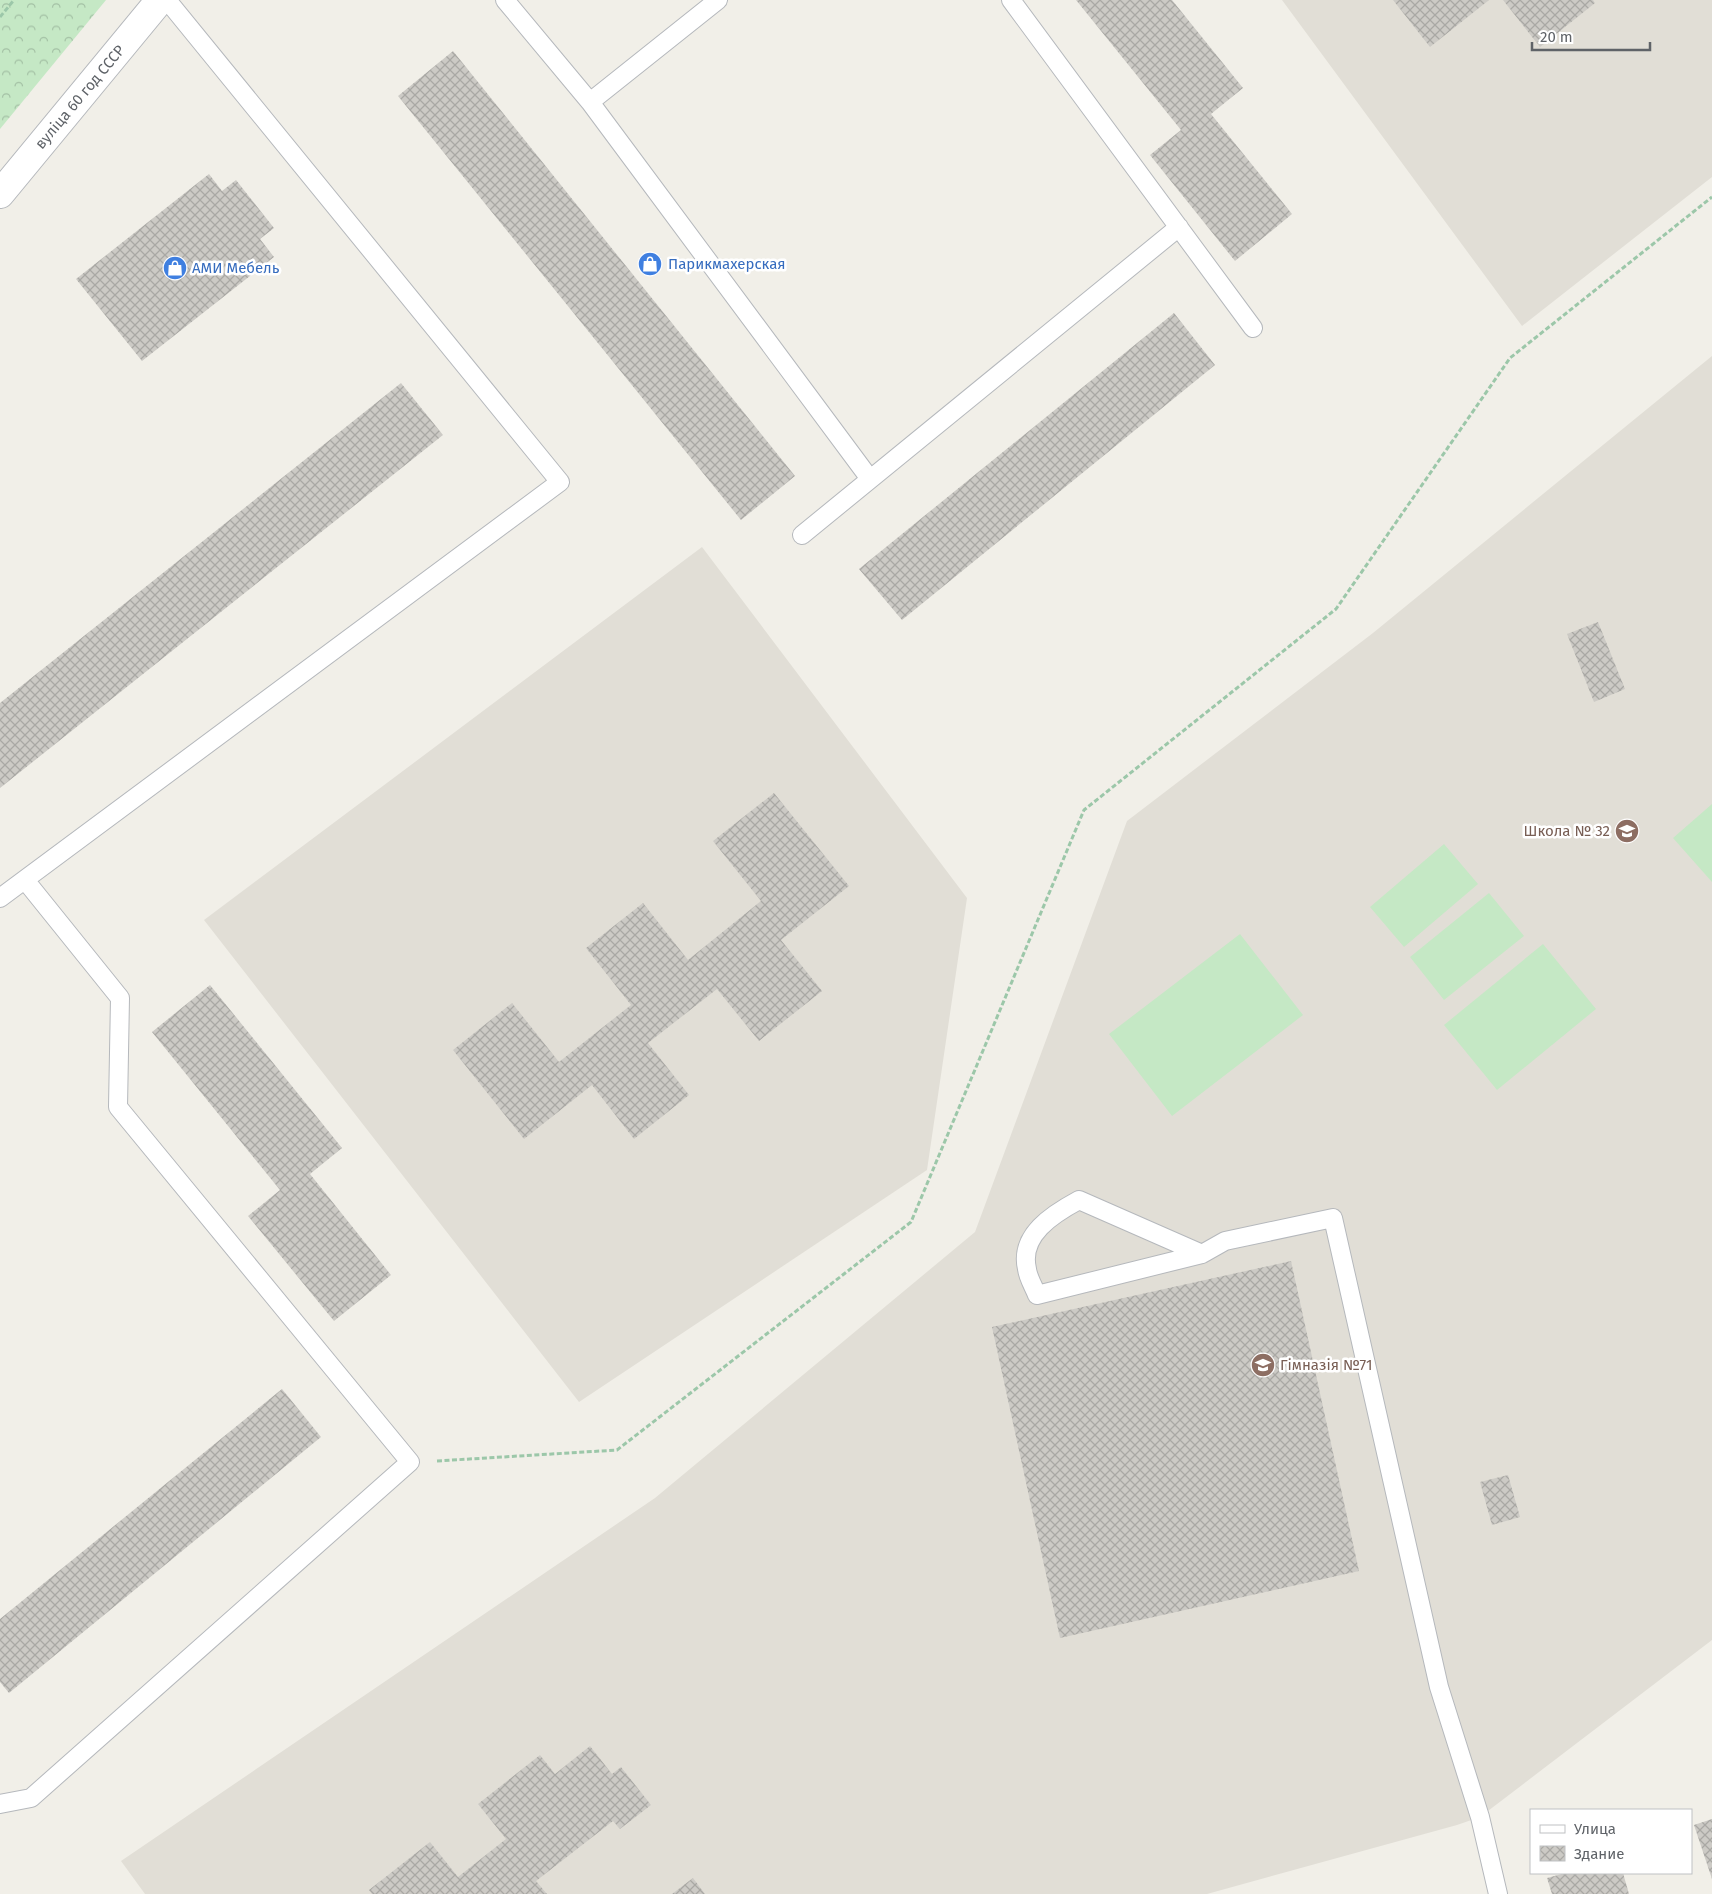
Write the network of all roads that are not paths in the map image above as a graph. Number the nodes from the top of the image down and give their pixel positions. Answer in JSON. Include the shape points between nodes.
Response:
{"nodes":[{"id":1,"x":160,"y":0,"type":"edge"},
{"id":2,"x":167,"y":0,"type":"edge"},
{"id":3,"x":505,"y":0,"type":"edge"},
{"id":4,"x":718,"y":0,"type":"edge"},
{"id":5,"x":1012,"y":0,"type":"edge"},
{"id":6,"x":590,"y":102,"type":"junction"},
{"id":7,"x":0,"y":194,"type":"edge"},
{"id":8,"x":1179,"y":226,"type":"junction"},
{"id":9,"x":1253,"y":328,"type":"dead end"},
{"id":10,"x":870,"y":479,"type":"junction"},
{"id":11,"x":802,"y":535,"type":"dead end"},
{"id":12,"x":24,"y":880,"type":"junction"},
{"id":13,"x":0,"y":898,"type":"edge"},
{"id":14,"x":1202,"y":1254,"type":"junction"},
{"id":15,"x":0,"y":1804,"type":"edge"},
{"id":16,"x":1498,"y":1894,"type":"edge"}],
"edges":[{"from":1,"to":7,"type":"street","name":"вуліца 60 год СССР"},
{"from":2,"to":12,"type":"lane","via":[[560,482]]},
{"from":3,"to":6,"type":"lane"},
{"from":4,"to":6,"type":"lane"},
{"from":5,"to":8,"type":"lane"},
{"from":6,"to":10,"type":"lane"},
{"from":8,"to":9,"type":"lane"},
{"from":8,"to":10,"type":"lane"},
{"from":10,"to":11,"type":"lane"},
{"from":12,"to":13,"type":"lane"},
{"from":12,"to":15,"type":"lane","via":[[120,998],[118,1107],[410,1462],[31,1798]]},
{"from":14,"to":14,"type":"lane","via":[[1078,1200],[1052,1214],[1027,1242],[1026,1269],[1037,1295]]},
{"from":14,"to":16,"type":"lane","via":[[1225,1241],[1333,1218],[1439,1687],[1480,1817]]}]}
